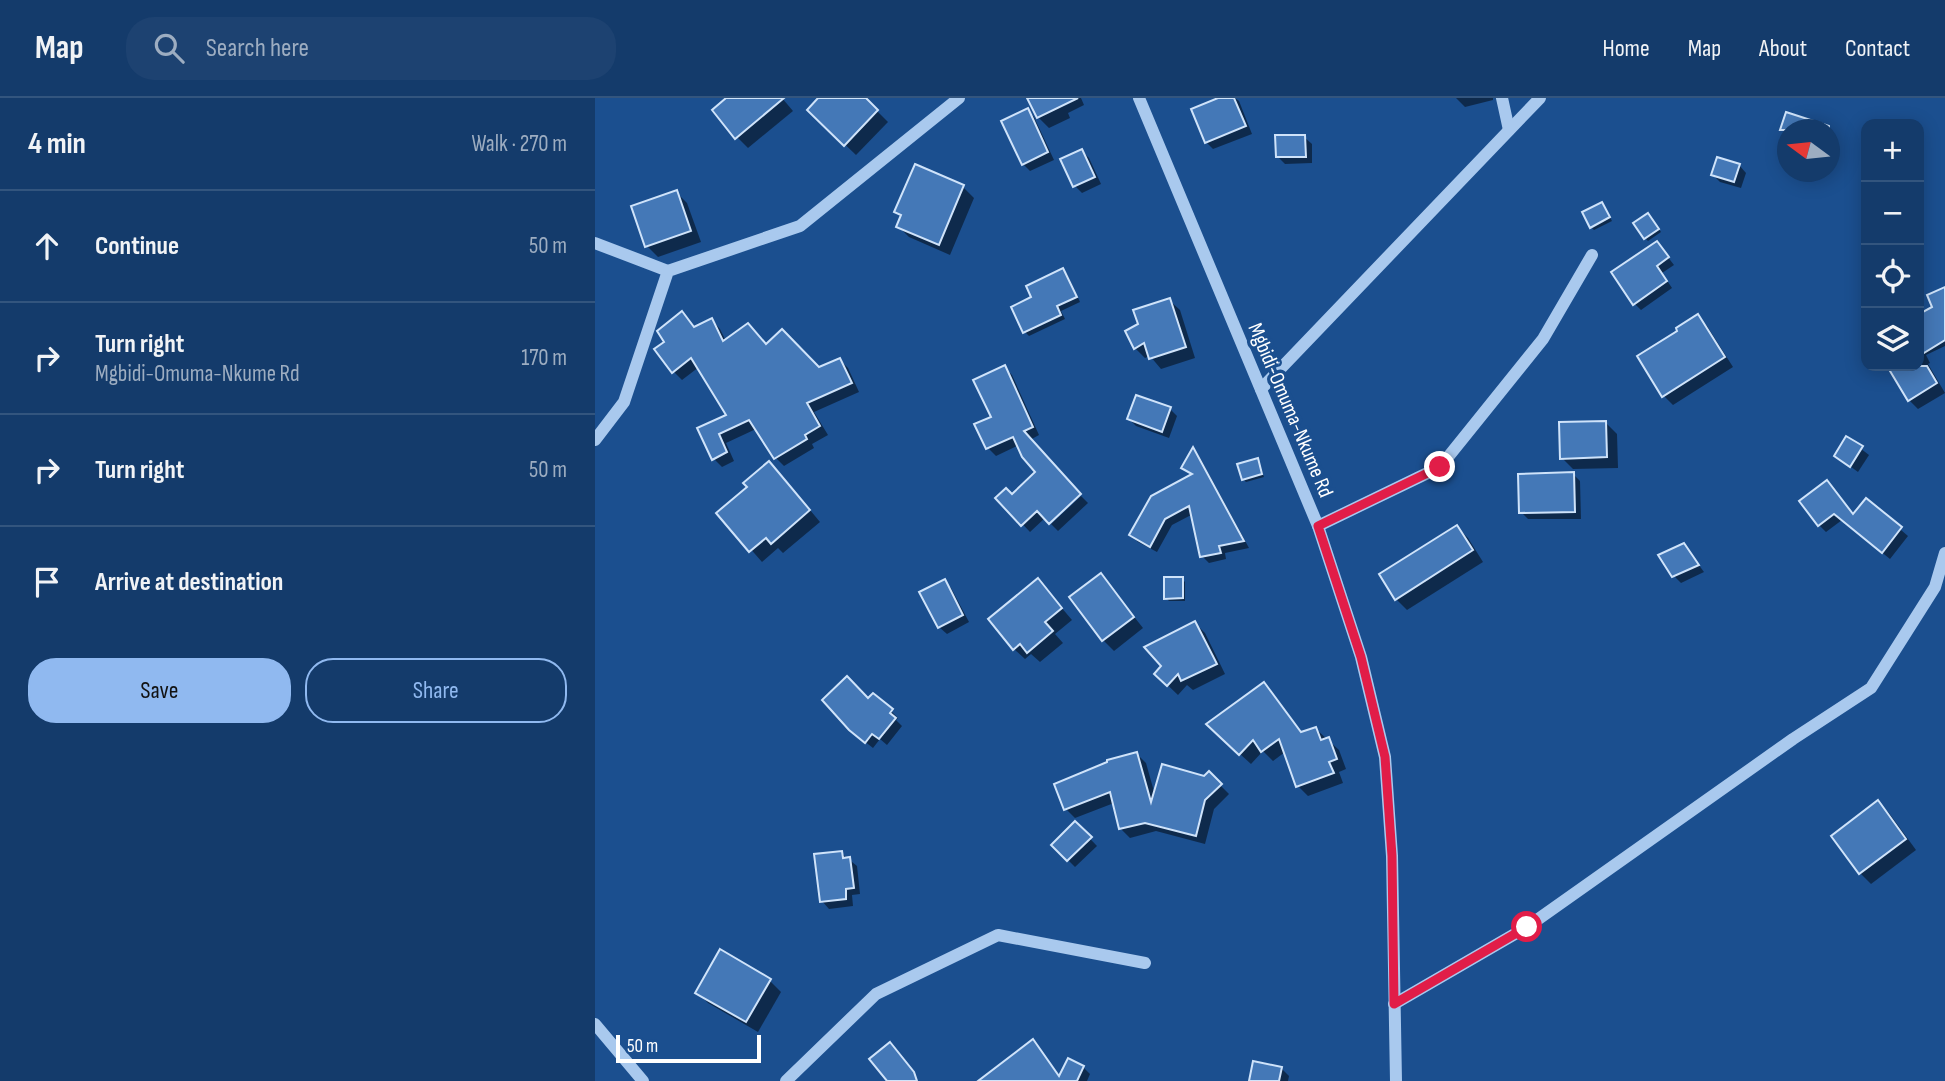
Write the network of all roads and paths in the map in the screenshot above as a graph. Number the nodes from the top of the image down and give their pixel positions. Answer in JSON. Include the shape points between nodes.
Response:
{"nodes":[{"id":1,"x":959,"y":98,"type":"edge"},
{"id":2,"x":1139,"y":98,"type":"edge"},
{"id":3,"x":1502,"y":98,"type":"edge"},
{"id":4,"x":1540,"y":98,"type":"edge"},
{"id":5,"x":1509,"y":130,"type":"junction"},
{"id":6,"x":595,"y":243,"type":"edge"},
{"id":7,"x":1591,"y":255,"type":"dead end"},
{"id":8,"x":668,"y":271,"type":"junction"},
{"id":9,"x":1261,"y":389,"type":"junction"},
{"id":10,"x":595,"y":439,"type":"edge"},
{"id":11,"x":1318,"y":526,"type":"junction"},
{"id":12,"x":1945,"y":554,"type":"edge"},
{"id":13,"x":1145,"y":963,"type":"dead end"},
{"id":14,"x":1394,"y":1004,"type":"junction"},
{"id":15,"x":595,"y":1024,"type":"edge"},
{"id":16,"x":643,"y":1081,"type":"edge"},
{"id":17,"x":786,"y":1081,"type":"edge"},
{"id":18,"x":1396,"y":1081,"type":"edge"}],
"edges":[{"from":1,"to":8,"type":"street","via":[[800,226]]},
{"from":2,"to":9,"type":"street","name":"Mgbidi-Omuma-Nkume Rd"},
{"from":3,"to":5,"type":"street"},
{"from":4,"to":5,"type":"street"},
{"from":5,"to":9,"type":"street"},
{"from":6,"to":8,"type":"street"},
{"from":7,"to":11,"type":"street","via":[[1543,339],[1440,467]]},
{"from":8,"to":10,"type":"street","via":[[624,402]]},
{"from":9,"to":11,"type":"street","name":"Mgbidi-Omuma-Nkume Rd"},
{"from":11,"to":14,"type":"street","name":"Mgbidi-Omuma-Nkume Rd","via":[[1361,657],[1385,757]]},
{"from":12,"to":14,"type":"street","via":[[1935,587],[1871,688],[1527,927]]},
{"from":13,"to":17,"type":"street","via":[[998,935],[876,994]]},
{"from":14,"to":18,"type":"street","name":"Mgbidi-Omuma-Nkume Rd"},
{"from":15,"to":16,"type":"street"}]}
